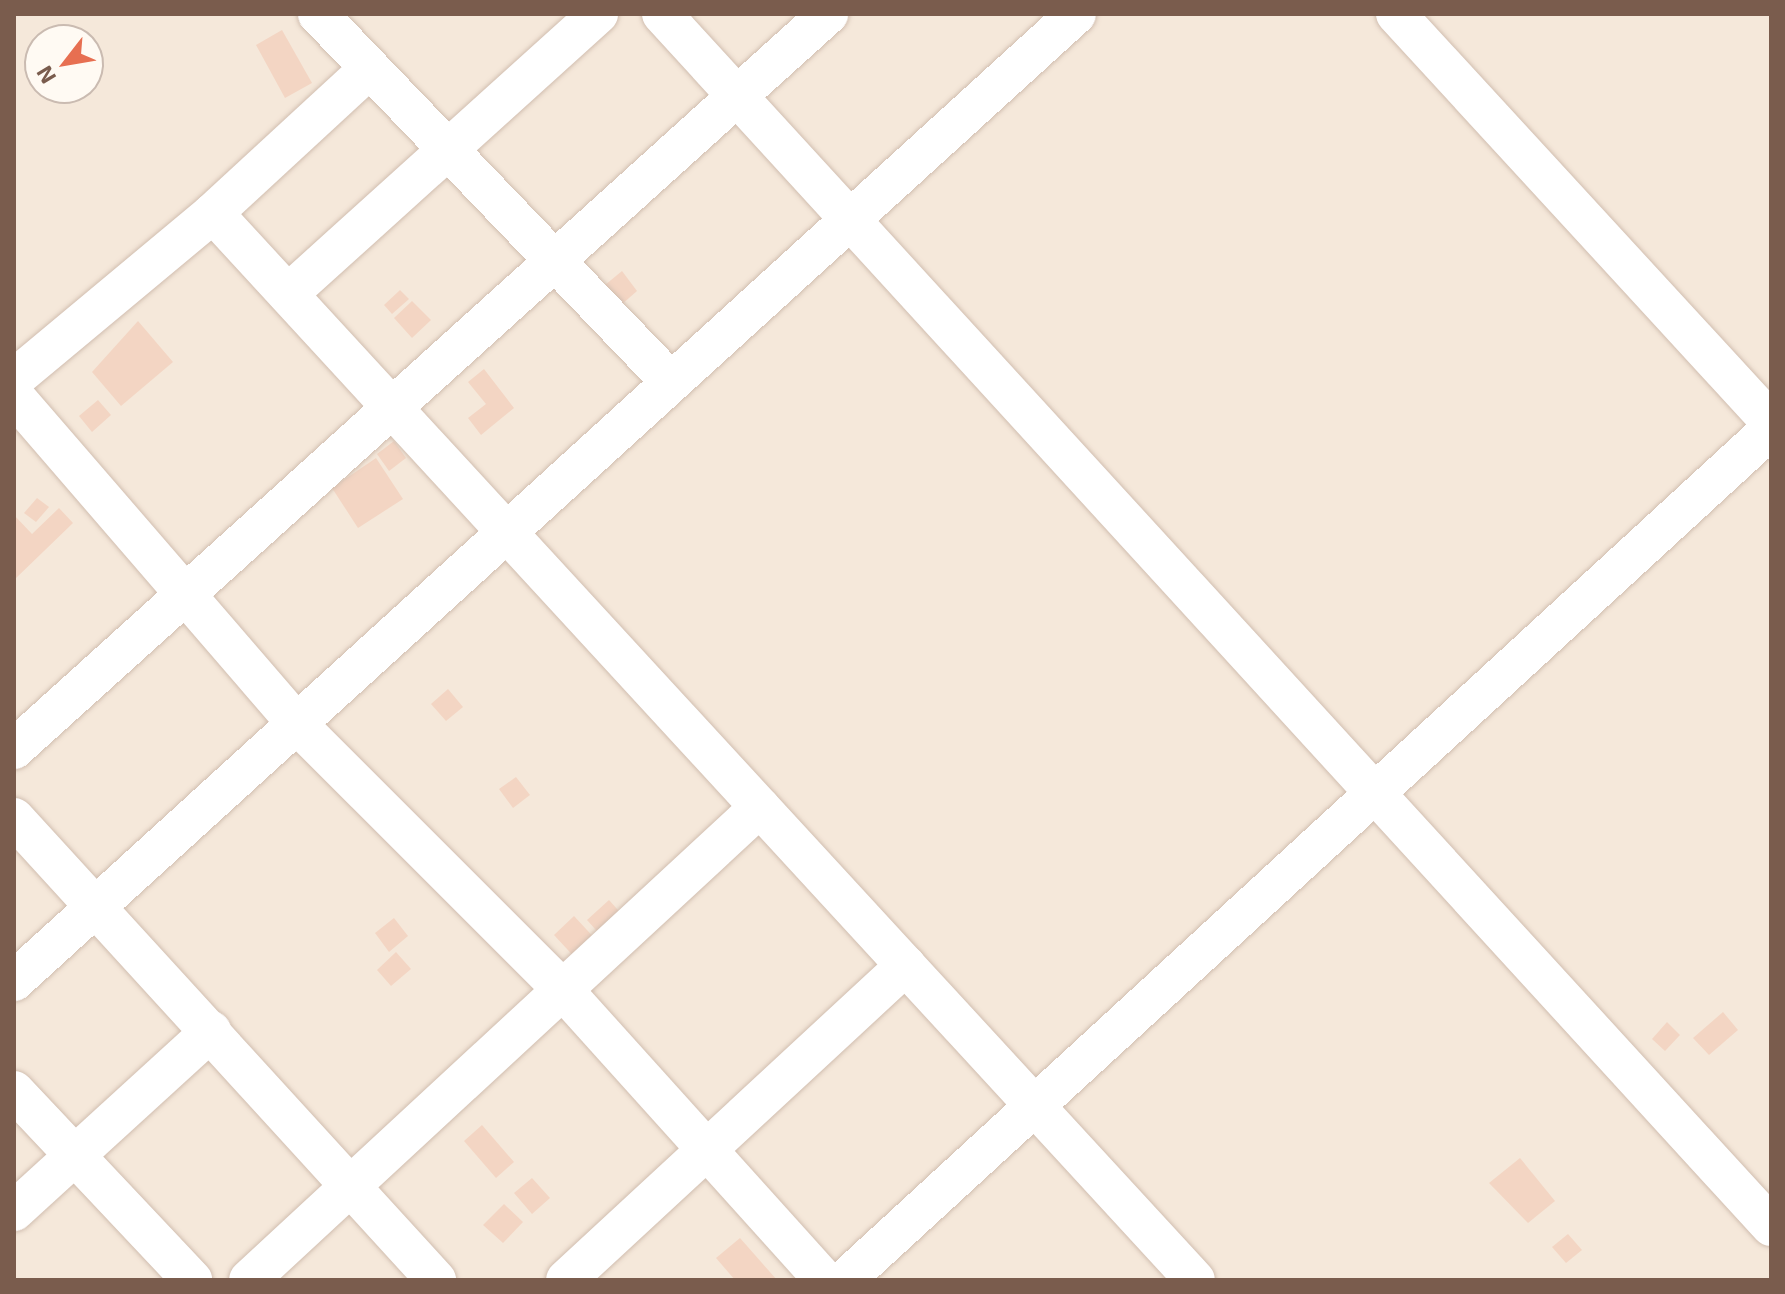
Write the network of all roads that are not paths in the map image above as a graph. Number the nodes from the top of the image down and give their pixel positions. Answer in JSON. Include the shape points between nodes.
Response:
{"nodes":[{"id":1,"x":318,"y":14,"type":"edge"},
{"id":2,"x":598,"y":14,"type":"edge"},
{"id":3,"x":662,"y":14,"type":"edge"},
{"id":4,"x":828,"y":14,"type":"edge"},
{"id":5,"x":1076,"y":14,"type":"edge"},
{"id":6,"x":1396,"y":14,"type":"edge"},
{"id":7,"x":369,"y":69,"type":"junction"},
{"id":8,"x":738,"y":95,"type":"junction"},
{"id":9,"x":449,"y":148,"type":"junction"},
{"id":10,"x":213,"y":213,"type":"junction"},
{"id":11,"x":849,"y":218,"type":"junction"},
{"id":12,"x":556,"y":259,"type":"junction"},
{"id":13,"x":288,"y":294,"type":"junction"},
{"id":14,"x":14,"y":379,"type":"edge"},
{"id":15,"x":671,"y":382,"type":"junction"},
{"id":16,"x":14,"y":396,"type":"edge"},
{"id":17,"x":392,"y":408,"type":"junction"},
{"id":18,"x":1771,"y":422,"type":"edge"},
{"id":19,"x":1771,"y":429,"type":"edge"},
{"id":20,"x":506,"y":531,"type":"junction"},
{"id":21,"x":186,"y":594,"type":"junction"},
{"id":22,"x":295,"y":722,"type":"junction"},
{"id":23,"x":14,"y":749,"type":"edge"},
{"id":24,"x":1375,"y":792,"type":"junction"},
{"id":25,"x":760,"y":807,"type":"junction"},
{"id":26,"x":14,"y":818,"type":"edge"},
{"id":27,"x":95,"y":905,"type":"junction"},
{"id":28,"x":906,"y":965,"type":"junction"},
{"id":29,"x":14,"y":981,"type":"edge"},
{"id":30,"x":563,"y":990,"type":"junction"},
{"id":31,"x":211,"y":1031,"type":"junction"},
{"id":32,"x":14,"y":1091,"type":"edge"},
{"id":33,"x":1035,"y":1105,"type":"junction"},
{"id":34,"x":707,"y":1149,"type":"junction"},
{"id":35,"x":75,"y":1155,"type":"junction"},
{"id":36,"x":350,"y":1186,"type":"junction"},
{"id":37,"x":14,"y":1211,"type":"edge"},
{"id":38,"x":1771,"y":1226,"type":"edge"},
{"id":39,"x":192,"y":1280,"type":"edge"},
{"id":40,"x":249,"y":1280,"type":"edge"},
{"id":41,"x":436,"y":1280,"type":"edge"},
{"id":42,"x":566,"y":1280,"type":"edge"},
{"id":43,"x":824,"y":1280,"type":"edge"},
{"id":44,"x":845,"y":1280,"type":"edge"},
{"id":45,"x":1195,"y":1280,"type":"edge"}],
"edges":[{"from":1,"to":7,"type":"street"},
{"from":2,"to":9,"type":"street"},
{"from":3,"to":8,"type":"street"},
{"from":4,"to":8,"type":"street"},
{"from":5,"to":11,"type":"street"},
{"from":6,"to":18,"type":"street"},
{"from":7,"to":9,"type":"street"},
{"from":7,"to":10,"type":"street"},
{"from":8,"to":11,"type":"street"},
{"from":8,"to":12,"type":"street"},
{"from":9,"to":12,"type":"street"},
{"from":9,"to":13,"type":"street"},
{"from":10,"to":13,"type":"street"},
{"from":10,"to":14,"type":"street"},
{"from":11,"to":15,"type":"street"},
{"from":11,"to":24,"type":"street"},
{"from":12,"to":15,"type":"street"},
{"from":12,"to":17,"type":"street"},
{"from":13,"to":17,"type":"street"},
{"from":15,"to":20,"type":"street"},
{"from":16,"to":21,"type":"street"},
{"from":17,"to":20,"type":"street"},
{"from":17,"to":21,"type":"street"},
{"from":19,"to":24,"type":"street"},
{"from":20,"to":22,"type":"street"},
{"from":20,"to":25,"type":"street"},
{"from":21,"to":22,"type":"street"},
{"from":21,"to":23,"type":"street"},
{"from":22,"to":27,"type":"street"},
{"from":22,"to":30,"type":"street"},
{"from":24,"to":33,"type":"street"},
{"from":24,"to":38,"type":"street"},
{"from":25,"to":28,"type":"street"},
{"from":25,"to":30,"type":"street"},
{"from":26,"to":27,"type":"street"},
{"from":27,"to":29,"type":"street"},
{"from":27,"to":31,"type":"street"},
{"from":28,"to":33,"type":"street"},
{"from":28,"to":34,"type":"street"},
{"from":30,"to":34,"type":"street"},
{"from":30,"to":36,"type":"street"},
{"from":31,"to":35,"type":"street"},
{"from":31,"to":36,"type":"street"},
{"from":32,"to":35,"type":"street"},
{"from":33,"to":44,"type":"street"},
{"from":33,"to":45,"type":"street"},
{"from":34,"to":42,"type":"street"},
{"from":34,"to":43,"type":"street"},
{"from":35,"to":37,"type":"street"},
{"from":35,"to":39,"type":"street"},
{"from":36,"to":40,"type":"street"},
{"from":36,"to":41,"type":"street"}]}
